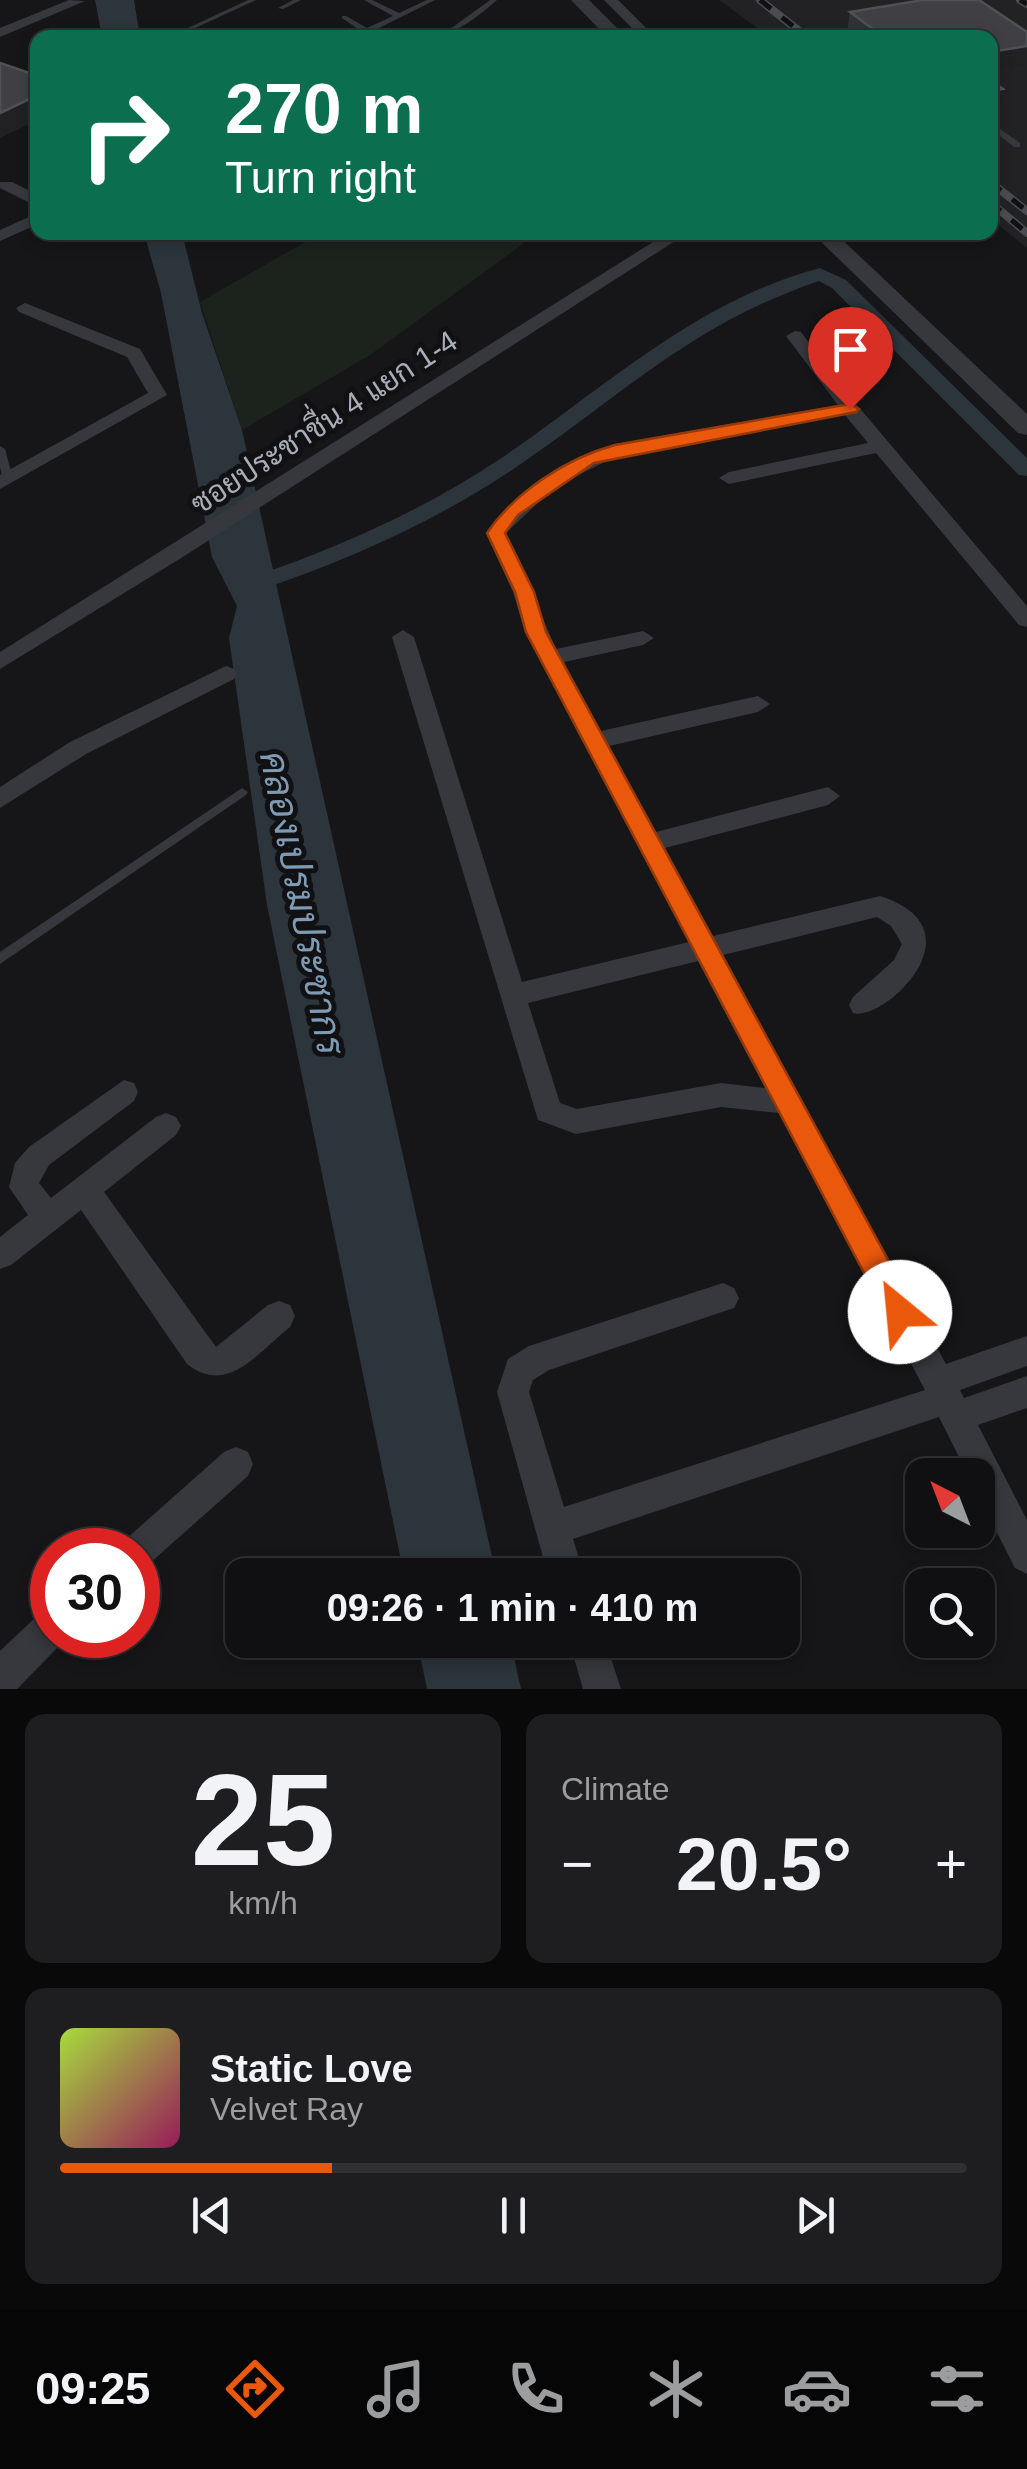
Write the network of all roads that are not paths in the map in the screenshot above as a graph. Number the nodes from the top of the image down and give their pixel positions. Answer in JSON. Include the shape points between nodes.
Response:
{"nodes":[{"id":1,"x":78,"y":0,"type":"edge"},
{"id":2,"x":253,"y":0,"type":"edge"},
{"id":3,"x":298,"y":0,"type":"edge"},
{"id":4,"x":367,"y":0,"type":"edge"},
{"id":5,"x":390,"y":0,"type":"edge"},
{"id":6,"x":432,"y":0,"type":"edge"},
{"id":7,"x":494,"y":0,"type":"edge"},
{"id":8,"x":564,"y":0,"type":"edge"},
{"id":9,"x":578,"y":0,"type":"edge"},
{"id":10,"x":610,"y":0,"type":"edge"},
{"id":11,"x":380,"y":6,"type":"junction"},
{"id":12,"x":281,"y":8,"type":"dead end"},
{"id":13,"x":399,"y":16,"type":"junction"},
{"id":14,"x":344,"y":17,"type":"dead end"},
{"id":15,"x":190,"y":28,"type":"dead end"},
{"id":16,"x":370,"y":29,"type":"joint"},
{"id":17,"x":449,"y":30,"type":"edge"},
{"id":18,"x":594,"y":30,"type":"edge"},
{"id":19,"x":610,"y":30,"type":"edge"},
{"id":20,"x":642,"y":30,"type":"edge"},
{"id":21,"x":0,"y":33,"type":"edge"},
{"id":22,"x":998,"y":130,"type":"edge"},
{"id":23,"x":1018,"y":145,"type":"dead end"},
{"id":24,"x":6,"y":185,"type":"dead end"},
{"id":25,"x":30,"y":198,"type":"edge"},
{"id":26,"x":30,"y":222,"type":"edge"},
{"id":27,"x":0,"y":236,"type":"edge"},
{"id":28,"x":667,"y":240,"type":"edge"},
{"id":29,"x":829,"y":240,"type":"edge"},
{"id":30,"x":847,"y":240,"type":"edge"},
{"id":31,"x":26,"y":308,"type":"dead end"},
{"id":32,"x":795,"y":336,"type":"dead end"},
{"id":33,"x":1027,"y":408,"type":"edge"},
{"id":34,"x":850,"y":409,"type":"junction"},
{"id":35,"x":1027,"y":428,"type":"edge"},
{"id":36,"x":880,"y":446,"type":"junction"},
{"id":37,"x":0,"y":449,"type":"edge"},
{"id":38,"x":729,"y":478,"type":"dead end"},
{"id":39,"x":4,"y":481,"type":"edge"},
{"id":40,"x":1027,"y":620,"type":"edge"},
{"id":41,"x":403,"y":636,"type":"dead end"},
{"id":42,"x":643,"y":638,"type":"dead end"},
{"id":43,"x":550,"y":658,"type":"junction"},
{"id":44,"x":0,"y":662,"type":"edge"},
{"id":45,"x":226,"y":674,"type":"dead end"},
{"id":46,"x":758,"y":704,"type":"dead end"},
{"id":47,"x":595,"y":742,"type":"junction"},
{"id":48,"x":242,"y":792,"type":"dead end"},
{"id":49,"x":828,"y":796,"type":"dead end"},
{"id":50,"x":0,"y":800,"type":"edge"},
{"id":51,"x":649,"y":843,"type":"junction"},
{"id":52,"x":706,"y":949,"type":"junction"},
{"id":53,"x":0,"y":959,"type":"edge"},
{"id":54,"x":515,"y":995,"type":"junction"},
{"id":55,"x":863,"y":1005,"type":"dead end"},
{"id":56,"x":124,"y":1092,"type":"dead end"},
{"id":57,"x":788,"y":1102,"type":"junction"},
{"id":58,"x":166,"y":1126,"type":"dead end"},
{"id":59,"x":85,"y":1190,"type":"junction"},
{"id":60,"x":48,"y":1218,"type":"junction"},
{"id":61,"x":0,"y":1255,"type":"edge"},
{"id":62,"x":724,"y":1298,"type":"dead end"},
{"id":63,"x":279,"y":1316,"type":"dead end"},
{"id":64,"x":1027,"y":1351,"type":"edge"},
{"id":65,"x":1027,"y":1392,"type":"edge"},
{"id":66,"x":946,"y":1399,"type":"junction"},
{"id":67,"x":236,"y":1464,"type":"dead end"},
{"id":68,"x":551,"y":1529,"type":"junction"},
{"id":69,"x":160,"y":1531,"type":"edge"},
{"id":70,"x":1027,"y":1556,"type":"edge"},
{"id":71,"x":560,"y":1558,"type":"edge"},
{"id":72,"x":30,"y":1648,"type":"edge"},
{"id":73,"x":593,"y":1658,"type":"edge"},
{"id":74,"x":0,"y":1685,"type":"edge"},
{"id":75,"x":602,"y":1689,"type":"edge"}],
"edges":[{"from":1,"to":21,"type":"street"},
{"from":2,"to":15,"type":"lane"},
{"from":3,"to":12,"type":"lane"},
{"from":4,"to":11,"type":"lane"},
{"from":5,"to":11,"type":"lane"},
{"from":6,"to":13,"type":"lane"},
{"from":7,"to":17,"type":"lane"},
{"from":8,"to":18,"type":"street"},
{"from":9,"to":19,"type":"street"},
{"from":10,"to":20,"type":"street"},
{"from":11,"to":13,"type":"lane"},
{"from":13,"to":16,"type":"lane"},
{"from":14,"to":16,"type":"lane"},
{"from":22,"to":23,"type":"lane"},
{"from":24,"to":25,"type":"street"},
{"from":26,"to":27,"type":"street"},
{"from":28,"to":44,"type":"street","name":"ซอยประชาชื่น 4 แยก 1-4"},
{"from":29,"to":35,"type":"street"},
{"from":30,"to":33,"type":"street"},
{"from":31,"to":39,"type":"street","via":[[134,353],[158,395]]},
{"from":32,"to":34,"type":"street"},
{"from":34,"to":36,"type":"street"},
{"from":34,"to":43,"type":"street","via":[[615,450],[588,459],[512,511],[496,533]]},
{"from":36,"to":38,"type":"street"},
{"from":36,"to":40,"type":"street"},
{"from":37,"to":39,"type":"lane"},
{"from":41,"to":54,"type":"street"},
{"from":42,"to":43,"type":"street"},
{"from":43,"to":47,"type":"street"},
{"from":45,"to":50,"type":"street","via":[[78,748]]},
{"from":46,"to":47,"type":"street"},
{"from":47,"to":51,"type":"street"},
{"from":48,"to":53,"type":"lane"},
{"from":49,"to":51,"type":"street"},
{"from":51,"to":52,"type":"street"},
{"from":52,"to":54,"type":"street"},
{"from":52,"to":55,"type":"street","via":[[880,906],[911,927],[914,956]]},
{"from":52,"to":57,"type":"street"},
{"from":54,"to":57,"type":"street","via":[[548,1110],[560,1119],[576,1122],[721,1096]]},
{"from":56,"to":60,"type":"street","via":[[25,1172],[24,1186]]},
{"from":57,"to":66,"type":"street"},
{"from":58,"to":59,"type":"street"},
{"from":59,"to":60,"type":"street"},
{"from":59,"to":63,"type":"street","via":[[211,1363],[222,1362]]},
{"from":60,"to":61,"type":"street"},
{"from":62,"to":68,"type":"street","via":[[519,1370],[513,1392]]},
{"from":64,"to":66,"type":"street"},
{"from":65,"to":66,"type":"street"},
{"from":66,"to":68,"type":"street"},
{"from":66,"to":70,"type":"street"},
{"from":67,"to":69,"type":"street"},
{"from":68,"to":71,"type":"street"},
{"from":72,"to":74,"type":"street"},
{"from":73,"to":75,"type":"street"}]}
